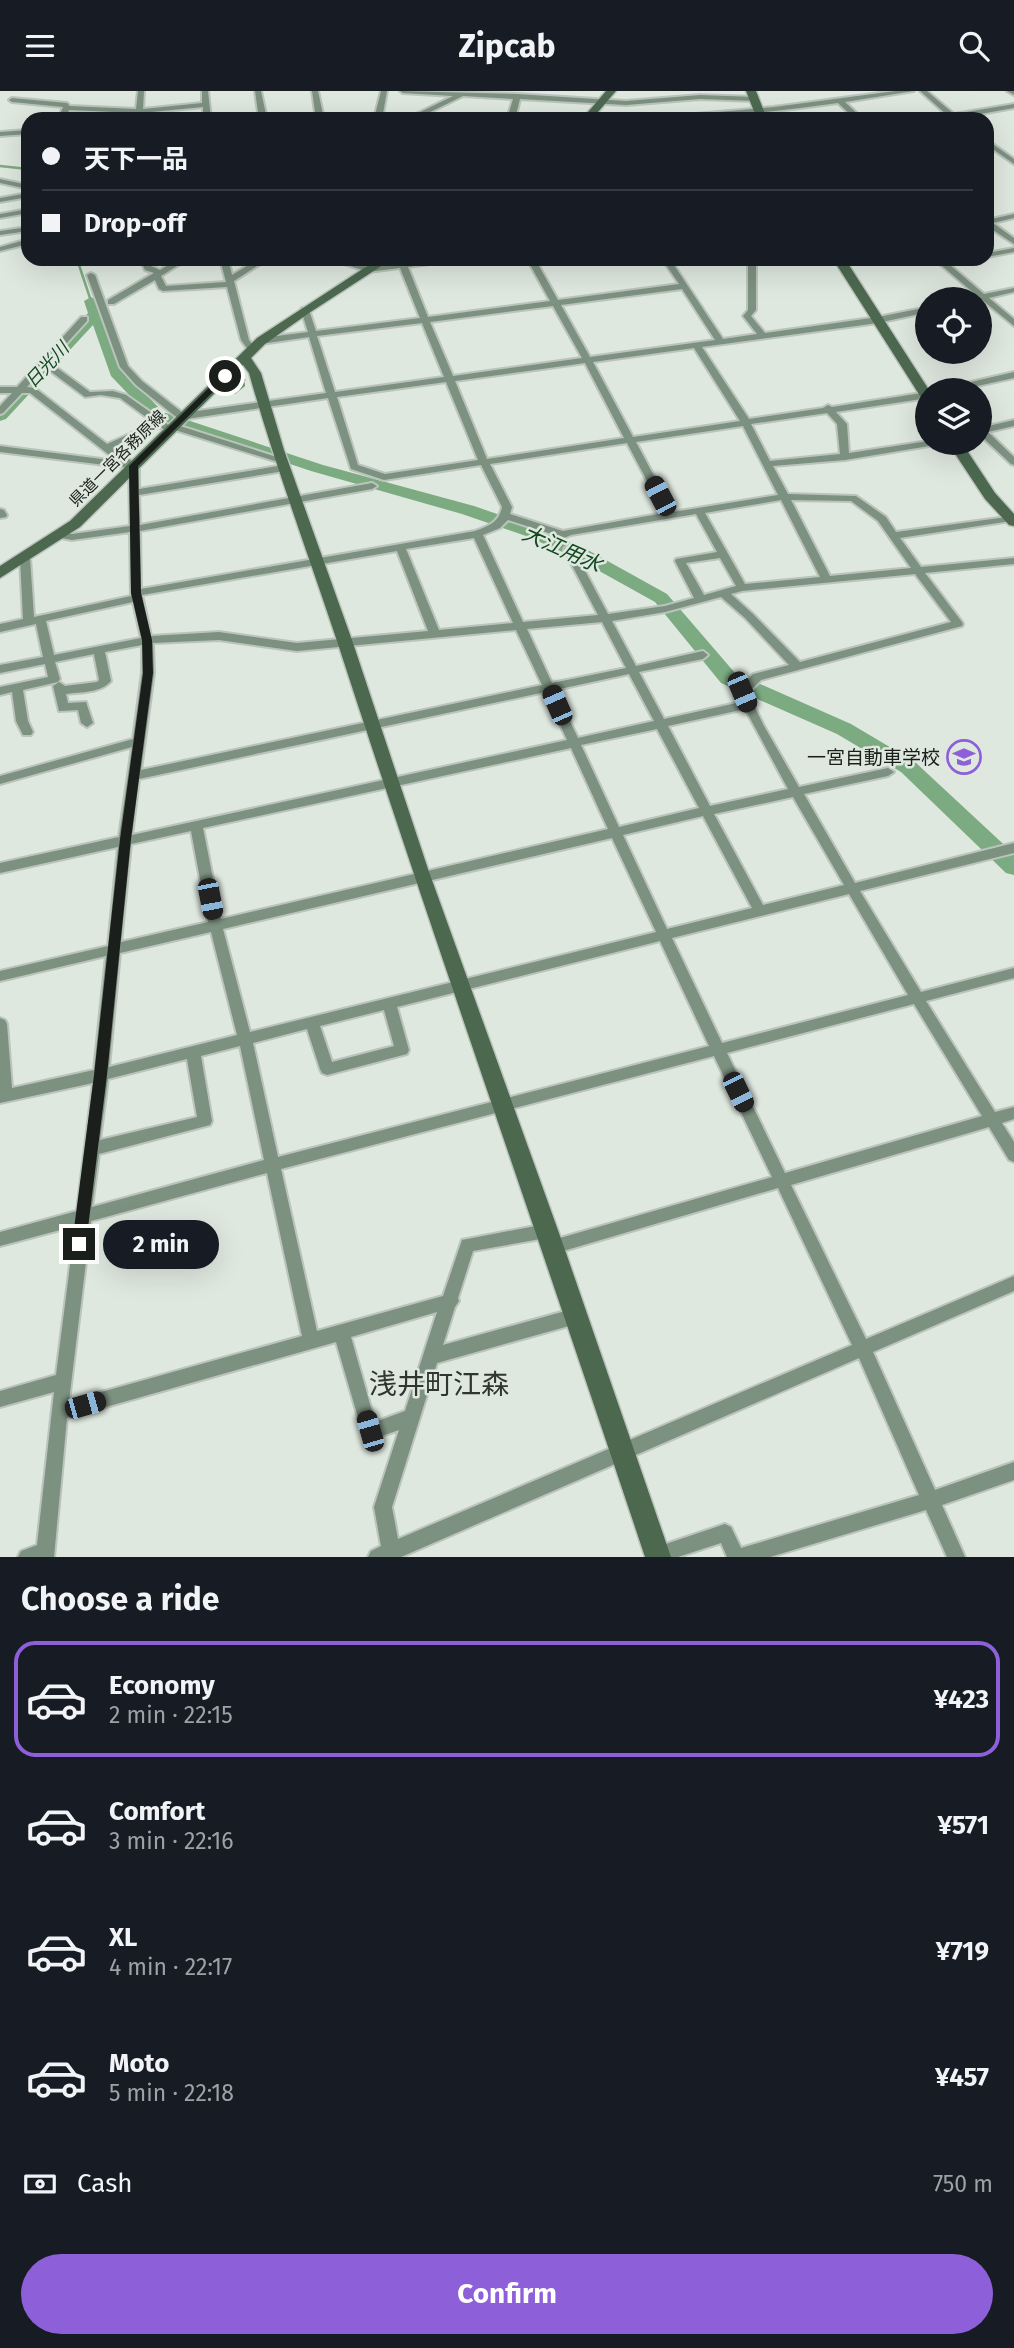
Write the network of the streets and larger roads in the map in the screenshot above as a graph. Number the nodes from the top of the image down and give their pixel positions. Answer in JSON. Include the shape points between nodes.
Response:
{"nodes":[{"id":1,"x":18,"y":91,"type":"edge"},
{"id":2,"x":141,"y":91,"type":"edge"},
{"id":3,"x":205,"y":91,"type":"edge"},
{"id":4,"x":258,"y":91,"type":"edge"},
{"id":5,"x":314,"y":91,"type":"edge"},
{"id":6,"x":384,"y":91,"type":"edge"},
{"id":7,"x":403,"y":91,"type":"edge"},
{"id":8,"x":611,"y":91,"type":"edge"},
{"id":9,"x":852,"y":91,"type":"edge"},
{"id":10,"x":911,"y":91,"type":"edge"},
{"id":11,"x":923,"y":91,"type":"edge"},
{"id":12,"x":463,"y":92,"type":"edge"},
{"id":13,"x":517,"y":96,"type":"junction"},
{"id":14,"x":0,"y":98,"type":"edge"},
{"id":15,"x":13,"y":98,"type":"junction"},
{"id":16,"x":858,"y":98,"type":"junction"},
{"id":17,"x":839,"y":100,"type":"junction"},
{"id":18,"x":603,"y":101,"type":"junction"},
{"id":19,"x":207,"y":105,"type":"junction"},
{"id":20,"x":757,"y":105,"type":"edge"},
{"id":21,"x":1014,"y":106,"type":"edge"},
{"id":22,"x":66,"y":108,"type":"junction"},
{"id":23,"x":65,"y":112,"type":"edge"},
{"id":24,"x":107,"y":112,"type":"edge"},
{"id":25,"x":138,"y":112,"type":"edge"},
{"id":26,"x":159,"y":112,"type":"edge"},
{"id":27,"x":207,"y":112,"type":"edge"},
{"id":28,"x":262,"y":112,"type":"edge"},
{"id":29,"x":318,"y":112,"type":"edge"},
{"id":30,"x":379,"y":112,"type":"edge"},
{"id":31,"x":424,"y":112,"type":"edge"},
{"id":32,"x":513,"y":112,"type":"edge"},
{"id":33,"x":593,"y":112,"type":"edge"},
{"id":34,"x":723,"y":112,"type":"edge"},
{"id":35,"x":852,"y":112,"type":"edge"},
{"id":36,"x":946,"y":112,"type":"edge"},
{"id":37,"x":984,"y":112,"type":"edge"},
{"id":38,"x":21,"y":132,"type":"edge"},
{"id":39,"x":0,"y":134,"type":"edge"},
{"id":40,"x":994,"y":150,"type":"edge"},
{"id":41,"x":1014,"y":154,"type":"edge"},
{"id":42,"x":1000,"y":156,"type":"junction"},
{"id":43,"x":1014,"y":162,"type":"edge"},
{"id":44,"x":21,"y":182,"type":"edge"},
{"id":45,"x":0,"y":183,"type":"edge"},
{"id":46,"x":15,"y":183,"type":"junction"},
{"id":47,"x":21,"y":185,"type":"edge"},
{"id":48,"x":21,"y":196,"type":"edge"},
{"id":49,"x":0,"y":200,"type":"edge"},
{"id":50,"x":21,"y":212,"type":"edge"},
{"id":51,"x":0,"y":216,"type":"edge"},
{"id":52,"x":1014,"y":216,"type":"edge"},
{"id":53,"x":994,"y":220,"type":"edge"},
{"id":54,"x":994,"y":227,"type":"edge"},
{"id":55,"x":21,"y":230,"type":"edge"},
{"id":56,"x":0,"y":233,"type":"edge"},
{"id":57,"x":1014,"y":242,"type":"edge"},
{"id":58,"x":21,"y":244,"type":"edge"},
{"id":59,"x":0,"y":249,"type":"edge"},
{"id":60,"x":1014,"y":250,"type":"edge"},
{"id":61,"x":994,"y":254,"type":"edge"},
{"id":62,"x":147,"y":266,"type":"edge"},
{"id":63,"x":172,"y":266,"type":"edge"},
{"id":64,"x":226,"y":266,"type":"edge"},
{"id":65,"x":253,"y":266,"type":"edge"},
{"id":66,"x":356,"y":266,"type":"edge"},
{"id":67,"x":375,"y":266,"type":"edge"},
{"id":68,"x":396,"y":266,"type":"edge"},
{"id":69,"x":403,"y":266,"type":"edge"},
{"id":70,"x":535,"y":266,"type":"edge"},
{"id":71,"x":671,"y":266,"type":"edge"},
{"id":72,"x":752,"y":266,"type":"edge"},
{"id":73,"x":843,"y":266,"type":"edge"},
{"id":74,"x":947,"y":266,"type":"edge"},
{"id":75,"x":368,"y":270,"type":"junction"},
{"id":76,"x":159,"y":274,"type":"junction"},
{"id":77,"x":91,"y":275,"type":"dead end"},
{"id":78,"x":229,"y":282,"type":"junction"},
{"id":79,"x":684,"y":286,"type":"junction"},
{"id":80,"x":972,"y":287,"type":"edge"},
{"id":81,"x":1014,"y":290,"type":"edge"},
{"id":82,"x":992,"y":294,"type":"edge"},
{"id":83,"x":111,"y":302,"type":"dead end"},
{"id":84,"x":555,"y":302,"type":"junction"},
{"id":85,"x":992,"y":304,"type":"edge"},
{"id":86,"x":305,"y":310,"type":"junction"},
{"id":87,"x":915,"y":312,"type":"edge"},
{"id":88,"x":84,"y":319,"type":"dead end"},
{"id":89,"x":426,"y":319,"type":"junction"},
{"id":90,"x":878,"y":320,"type":"junction"},
{"id":91,"x":1014,"y":323,"type":"edge"},
{"id":92,"x":312,"y":334,"type":"junction"},
{"id":93,"x":762,"y":335,"type":"junction"},
{"id":94,"x":720,"y":341,"type":"junction"},
{"id":95,"x":696,"y":344,"type":"junction"},
{"id":96,"x":252,"y":349,"type":"junction"},
{"id":97,"x":589,"y":361,"type":"junction"},
{"id":98,"x":53,"y":369,"type":"dead end"},
{"id":99,"x":1014,"y":375,"type":"edge"},
{"id":100,"x":915,"y":378,"type":"edge"},
{"id":101,"x":450,"y":379,"type":"junction"},
{"id":102,"x":992,"y":380,"type":"edge"},
{"id":103,"x":21,"y":388,"type":"junction"},
{"id":104,"x":0,"y":390,"type":"edge"},
{"id":105,"x":332,"y":395,"type":"junction"},
{"id":106,"x":915,"y":397,"type":"edge"},
{"id":107,"x":263,"y":405,"type":"junction"},
{"id":108,"x":828,"y":408,"type":"junction"},
{"id":109,"x":0,"y":411,"type":"edge"},
{"id":110,"x":745,"y":421,"type":"junction"},
{"id":111,"x":176,"y":423,"type":"junction"},
{"id":112,"x":1014,"y":423,"type":"edge"},
{"id":113,"x":992,"y":428,"type":"edge"},
{"id":114,"x":629,"y":439,"type":"junction"},
{"id":115,"x":992,"y":441,"type":"edge"},
{"id":116,"x":915,"y":446,"type":"edge"},
{"id":117,"x":108,"y":447,"type":"junction"},
{"id":118,"x":0,"y":449,"type":"edge"},
{"id":119,"x":964,"y":455,"type":"edge"},
{"id":120,"x":845,"y":457,"type":"junction"},
{"id":121,"x":281,"y":459,"type":"junction"},
{"id":122,"x":483,"y":460,"type":"junction"},
{"id":123,"x":1014,"y":461,"type":"edge"},
{"id":124,"x":767,"y":464,"type":"junction"},
{"id":125,"x":134,"y":466,"type":"junction"},
{"id":126,"x":372,"y":486,"type":"dead end"},
{"id":127,"x":134,"y":493,"type":"junction"},
{"id":128,"x":783,"y":497,"type":"junction"},
{"id":129,"x":295,"y":502,"type":"junction"},
{"id":130,"x":699,"y":511,"type":"junction"},
{"id":131,"x":670,"y":515,"type":"junction"},
{"id":132,"x":503,"y":518,"type":"junction"},
{"id":133,"x":1012,"y":520,"type":"edge"},
{"id":134,"x":135,"y":527,"type":"junction"},
{"id":135,"x":477,"y":534,"type":"junction"},
{"id":136,"x":60,"y":535,"type":"junction"},
{"id":137,"x":893,"y":535,"type":"junction"},
{"id":138,"x":400,"y":547,"type":"junction"},
{"id":139,"x":569,"y":550,"type":"dead end"},
{"id":140,"x":723,"y":554,"type":"junction"},
{"id":141,"x":25,"y":558,"type":"junction"},
{"id":142,"x":1014,"y":561,"type":"edge"},
{"id":143,"x":317,"y":562,"type":"junction"},
{"id":144,"x":918,"y":569,"type":"junction"},
{"id":145,"x":0,"y":573,"type":"edge"},
{"id":146,"x":827,"y":580,"type":"junction"},
{"id":147,"x":742,"y":588,"type":"junction"},
{"id":148,"x":722,"y":592,"type":"junction"},
{"id":149,"x":136,"y":595,"type":"junction"},
{"id":150,"x":700,"y":598,"type":"junction"},
{"id":151,"x":665,"y":610,"type":"joint"},
{"id":152,"x":606,"y":618,"type":"junction"},
{"id":153,"x":35,"y":622,"type":"junction"},
{"id":154,"x":521,"y":627,"type":"junction"},
{"id":155,"x":0,"y":628,"type":"edge"},
{"id":156,"x":435,"y":634,"type":"junction"},
{"id":157,"x":147,"y":640,"type":"junction"},
{"id":158,"x":345,"y":643,"type":"junction"},
{"id":159,"x":99,"y":649,"type":"junction"},
{"id":160,"x":702,"y":655,"type":"dead end"},
{"id":161,"x":51,"y":659,"type":"junction"},
{"id":162,"x":796,"y":665,"type":"junction"},
{"id":163,"x":0,"y":669,"type":"edge"},
{"id":164,"x":634,"y":670,"type":"junction"},
{"id":165,"x":54,"y":678,"type":"junction"},
{"id":166,"x":549,"y":687,"type":"junction"},
{"id":167,"x":17,"y":688,"type":"junction"},
{"id":168,"x":0,"y":691,"type":"edge"},
{"id":169,"x":60,"y":691,"type":"junction"},
{"id":170,"x":747,"y":705,"type":"junction"},
{"id":171,"x":87,"y":723,"type":"dead end"},
{"id":172,"x":370,"y":724,"type":"junction"},
{"id":173,"x":662,"y":725,"type":"junction"},
{"id":174,"x":27,"y":732,"type":"dead end"},
{"id":175,"x":139,"y":741,"type":"junction"},
{"id":176,"x":574,"y":742,"type":"junction"},
{"id":177,"x":888,"y":772,"type":"dead end"},
{"id":178,"x":134,"y":776,"type":"junction"},
{"id":179,"x":0,"y":779,"type":"edge"},
{"id":180,"x":389,"y":782,"type":"junction"},
{"id":181,"x":797,"y":790,"type":"junction"},
{"id":182,"x":706,"y":811,"type":"junction"},
{"id":183,"x":196,"y":825,"type":"junction"},
{"id":184,"x":616,"y":832,"type":"junction"},
{"id":185,"x":125,"y":839,"type":"junction"},
{"id":186,"x":1008,"y":850,"type":"edge"},
{"id":187,"x":0,"y":868,"type":"edge"},
{"id":188,"x":421,"y":877,"type":"junction"},
{"id":189,"x":854,"y":889,"type":"junction"},
{"id":190,"x":760,"y":912,"type":"junction"},
{"id":191,"x":215,"y":924,"type":"junction"},
{"id":192,"x":665,"y":936,"type":"junction"},
{"id":193,"x":114,"y":948,"type":"junction"},
{"id":194,"x":1014,"y":973,"type":"edge"},
{"id":195,"x":0,"y":976,"type":"edge"},
{"id":196,"x":461,"y":985,"type":"junction"},
{"id":197,"x":917,"y":997,"type":"junction"},
{"id":198,"x":389,"y":1003,"type":"junction"},
{"id":199,"x":312,"y":1022,"type":"junction"},
{"id":200,"x":0,"y":1024,"type":"edge"},
{"id":201,"x":246,"y":1039,"type":"junction"},
{"id":202,"x":717,"y":1048,"type":"junction"},
{"id":203,"x":193,"y":1053,"type":"junction"},
{"id":204,"x":101,"y":1075,"type":"junction"},
{"id":205,"x":3,"y":1097,"type":"edge"},
{"id":206,"x":501,"y":1105,"type":"junction"},
{"id":207,"x":1014,"y":1113,"type":"edge"},
{"id":208,"x":992,"y":1119,"type":"junction"},
{"id":209,"x":91,"y":1149,"type":"junction"},
{"id":210,"x":1014,"y":1155,"type":"edge"},
{"id":211,"x":272,"y":1165,"type":"junction"},
{"id":212,"x":781,"y":1180,"type":"junction"},
{"id":213,"x":82,"y":1216,"type":"junction"},
{"id":214,"x":0,"y":1239,"type":"edge"},
{"id":215,"x":549,"y":1239,"type":"junction"},
{"id":216,"x":1014,"y":1283,"type":"edge"},
{"id":217,"x":450,"y":1301,"type":"junction"},
{"id":218,"x":576,"y":1316,"type":"junction"},
{"id":219,"x":341,"y":1332,"type":"junction"},
{"id":220,"x":311,"y":1341,"type":"junction"},
{"id":221,"x":863,"y":1349,"type":"junction"},
{"id":222,"x":433,"y":1356,"type":"junction"},
{"id":223,"x":64,"y":1381,"type":"junction"},
{"id":224,"x":0,"y":1399,"type":"edge"},
{"id":225,"x":60,"y":1412,"type":"junction"},
{"id":226,"x":410,"y":1418,"type":"junction"},
{"id":227,"x":622,"y":1453,"type":"junction"},
{"id":228,"x":1014,"y":1471,"type":"edge"},
{"id":229,"x":930,"y":1500,"type":"junction"},
{"id":230,"x":45,"y":1554,"type":"edge"},
{"id":231,"x":387,"y":1555,"type":"edge"},
{"id":232,"x":657,"y":1556,"type":"edge"},
{"id":233,"x":27,"y":1557,"type":"edge"},
{"id":234,"x":738,"y":1557,"type":"edge"},
{"id":235,"x":956,"y":1557,"type":"edge"}],
"edges":[{"from":1,"to":15,"type":"street"},
{"from":2,"to":25,"type":"street"},
{"from":3,"to":19,"type":"street"},
{"from":4,"to":28,"type":"street"},
{"from":5,"to":29,"type":"street"},
{"from":6,"to":30,"type":"street"},
{"from":7,"to":12,"type":"street"},
{"from":8,"to":18,"type":"street"},
{"from":9,"to":16,"type":"street"},
{"from":10,"to":16,"type":"street"},
{"from":11,"to":36,"type":"street"},
{"from":12,"to":13,"type":"street"},
{"from":12,"to":31,"type":"street"},
{"from":13,"to":18,"type":"street"},
{"from":13,"to":32,"type":"street"},
{"from":14,"to":15,"type":"street"},
{"from":15,"to":22,"type":"street"},
{"from":16,"to":17,"type":"street"},
{"from":17,"to":20,"type":"street"},
{"from":17,"to":35,"type":"street"},
{"from":18,"to":20,"type":"street","via":[[700,97]]},
{"from":18,"to":33,"type":"street"},
{"from":19,"to":26,"type":"street"},
{"from":19,"to":27,"type":"street"},
{"from":20,"to":34,"type":"street"},
{"from":21,"to":37,"type":"street"},
{"from":22,"to":23,"type":"street"},
{"from":22,"to":24,"type":"street"},
{"from":38,"to":39,"type":"street"},
{"from":40,"to":42,"type":"street"},
{"from":41,"to":42,"type":"street"},
{"from":42,"to":43,"type":"street"},
{"from":44,"to":46,"type":"street"},
{"from":45,"to":46,"type":"street"},
{"from":46,"to":47,"type":"street"},
{"from":48,"to":49,"type":"street"},
{"from":50,"to":51,"type":"street"},
{"from":52,"to":53,"type":"street"},
{"from":54,"to":57,"type":"street"},
{"from":55,"to":56,"type":"street"},
{"from":58,"to":59,"type":"street"},
{"from":60,"to":61,"type":"street"},
{"from":62,"to":76,"type":"street"},
{"from":63,"to":76,"type":"street"},
{"from":64,"to":78,"type":"street"},
{"from":65,"to":78,"type":"street"},
{"from":66,"to":75,"type":"street"},
{"from":67,"to":75,"type":"street","name":"県道一宮各務原線"},
{"from":68,"to":75,"type":"street"},
{"from":69,"to":89,"type":"street"},
{"from":70,"to":84,"type":"street"},
{"from":71,"to":79,"type":"street"},
{"from":72,"to":93,"type":"street","via":[[752,310],[747,316]]},
{"from":73,"to":90,"type":"street"},
{"from":74,"to":80,"type":"street"},
{"from":75,"to":86,"type":"street","name":"県道一宮各務原線"},
{"from":76,"to":78,"type":"street","via":[[163,289]]},
{"from":76,"to":83,"type":"street"},
{"from":77,"to":111,"type":"street","via":[[124,367]]},
{"from":78,"to":96,"type":"street","via":[[245,340]]},
{"from":79,"to":84,"type":"street"},
{"from":79,"to":94,"type":"street"},
{"from":81,"to":82,"type":"street"},
{"from":84,"to":89,"type":"street"},
{"from":84,"to":97,"type":"street"},
{"from":85,"to":91,"type":"street"},
{"from":86,"to":92,"type":"street"},
{"from":86,"to":96,"type":"street","name":"県道一宮各務原線"},
{"from":87,"to":90,"type":"street"},
{"from":88,"to":103,"type":"street"},
{"from":89,"to":92,"type":"street"},
{"from":89,"to":101,"type":"street"},
{"from":90,"to":93,"type":"street"},
{"from":90,"to":100,"type":"street"},
{"from":92,"to":96,"type":"street"},
{"from":92,"to":105,"type":"street"},
{"from":93,"to":94,"type":"street"},
{"from":94,"to":95,"type":"street"},
{"from":95,"to":97,"type":"street"},
{"from":95,"to":110,"type":"street"},
{"from":96,"to":107,"type":"street"},
{"from":96,"to":111,"type":"street","name":"県道一宮各務原線"},
{"from":97,"to":101,"type":"street"},
{"from":97,"to":114,"type":"street"},
{"from":98,"to":111,"type":"street","via":[[88,395],[104,390],[123,395]]},
{"from":99,"to":102,"type":"street"},
{"from":101,"to":105,"type":"street"},
{"from":101,"to":122,"type":"street"},
{"from":103,"to":104,"type":"street"},
{"from":103,"to":109,"type":"street"},
{"from":103,"to":117,"type":"street","via":[[36,392]]},
{"from":105,"to":107,"type":"street"},
{"from":105,"to":122,"type":"street","via":[[354,467],[384,477]]},
{"from":106,"to":108,"type":"street"},
{"from":107,"to":111,"type":"street"},
{"from":107,"to":121,"type":"street"},
{"from":108,"to":110,"type":"street"},
{"from":108,"to":120,"type":"street","via":[[842,424]]},
{"from":110,"to":114,"type":"street"},
{"from":110,"to":124,"type":"street"},
{"from":111,"to":117,"type":"street"},
{"from":111,"to":121,"type":"street"},
{"from":111,"to":125,"type":"street","name":"県道一宮各務原線"},
{"from":112,"to":113,"type":"street"},
{"from":114,"to":122,"type":"street"},
{"from":114,"to":131,"type":"street"},
{"from":115,"to":123,"type":"street"},
{"from":116,"to":120,"type":"street"},
{"from":117,"to":125,"type":"street"},
{"from":118,"to":125,"type":"street"},
{"from":119,"to":133,"type":"street"},
{"from":120,"to":124,"type":"street"},
{"from":121,"to":127,"type":"street"},
{"from":121,"to":129,"type":"street"},
{"from":122,"to":132,"type":"street","via":[[507,507]]},
{"from":124,"to":128,"type":"street"},
{"from":125,"to":127,"type":"street"},
{"from":125,"to":136,"type":"street","name":"県道一宮各務原線"},
{"from":126,"to":129,"type":"street"},
{"from":127,"to":134,"type":"street"},
{"from":128,"to":130,"type":"street"},
{"from":128,"to":137,"type":"street","via":[[853,498],[882,519]]},
{"from":128,"to":146,"type":"street"},
{"from":129,"to":134,"type":"street"},
{"from":129,"to":143,"type":"street"},
{"from":130,"to":131,"type":"street"},
{"from":130,"to":140,"type":"street"},
{"from":131,"to":132,"type":"street","via":[[565,535]]},
{"from":132,"to":135,"type":"street"},
{"from":133,"to":137,"type":"street"},
{"from":134,"to":136,"type":"street"},
{"from":134,"to":149,"type":"street"},
{"from":135,"to":138,"type":"street"},
{"from":135,"to":154,"type":"street"},
{"from":136,"to":141,"type":"street","name":"県道一宮各務原線"},
{"from":137,"to":144,"type":"street"},
{"from":138,"to":143,"type":"street"},
{"from":138,"to":156,"type":"street"},
{"from":139,"to":152,"type":"street"},
{"from":140,"to":147,"type":"street"},
{"from":140,"to":150,"type":"street","via":[[680,561]]},
{"from":141,"to":145,"type":"street","name":"県道一宮各務原線"},
{"from":141,"to":153,"type":"street"},
{"from":142,"to":144,"type":"street"},
{"from":143,"to":149,"type":"street"},
{"from":143,"to":158,"type":"street"},
{"from":144,"to":146,"type":"street"},
{"from":144,"to":162,"type":"street","via":[[958,624]]},
{"from":146,"to":147,"type":"street"},
{"from":147,"to":148,"type":"street"},
{"from":148,"to":150,"type":"street"},
{"from":148,"to":162,"type":"street"},
{"from":149,"to":153,"type":"street"},
{"from":149,"to":157,"type":"street"},
{"from":150,"to":151,"type":"street"},
{"from":151,"to":152,"type":"street"},
{"from":152,"to":154,"type":"street"},
{"from":152,"to":164,"type":"street"},
{"from":153,"to":155,"type":"street"},
{"from":153,"to":161,"type":"street"},
{"from":154,"to":156,"type":"street"},
{"from":154,"to":166,"type":"street"},
{"from":156,"to":158,"type":"street"},
{"from":157,"to":158,"type":"street","via":[[219,636],[297,647]]},
{"from":157,"to":159,"type":"street"},
{"from":157,"to":175,"type":"street","via":[[148,673]]},
{"from":158,"to":172,"type":"street"},
{"from":159,"to":161,"type":"street"},
{"from":159,"to":169,"type":"street","via":[[105,681]]},
{"from":160,"to":164,"type":"street"},
{"from":161,"to":163,"type":"street"},
{"from":161,"to":165,"type":"street"},
{"from":162,"to":170,"type":"street","via":[[746,685]]},
{"from":164,"to":166,"type":"street"},
{"from":164,"to":173,"type":"street"},
{"from":165,"to":167,"type":"street"},
{"from":165,"to":169,"type":"street"},
{"from":166,"to":172,"type":"street"},
{"from":166,"to":176,"type":"street"},
{"from":167,"to":168,"type":"street"},
{"from":167,"to":174,"type":"street"},
{"from":169,"to":171,"type":"street","via":[[63,708],[82,705]]},
{"from":170,"to":173,"type":"street"},
{"from":170,"to":181,"type":"street"},
{"from":172,"to":178,"type":"street"},
{"from":172,"to":180,"type":"street"},
{"from":173,"to":176,"type":"street"},
{"from":173,"to":182,"type":"street"},
{"from":175,"to":178,"type":"street"},
{"from":175,"to":179,"type":"street"},
{"from":176,"to":180,"type":"street"},
{"from":176,"to":184,"type":"street"},
{"from":177,"to":181,"type":"street"},
{"from":178,"to":185,"type":"street"},
{"from":180,"to":183,"type":"street"},
{"from":180,"to":188,"type":"street"},
{"from":181,"to":182,"type":"street"},
{"from":181,"to":189,"type":"street"},
{"from":182,"to":184,"type":"street"},
{"from":182,"to":190,"type":"street"},
{"from":183,"to":185,"type":"street"},
{"from":183,"to":191,"type":"street"},
{"from":184,"to":188,"type":"street"},
{"from":184,"to":192,"type":"street"},
{"from":185,"to":187,"type":"street"},
{"from":185,"to":193,"type":"street"},
{"from":186,"to":189,"type":"street"},
{"from":188,"to":191,"type":"street"},
{"from":188,"to":196,"type":"street"},
{"from":189,"to":190,"type":"street"},
{"from":189,"to":197,"type":"street"},
{"from":190,"to":192,"type":"street"},
{"from":191,"to":193,"type":"street"},
{"from":191,"to":201,"type":"street"},
{"from":192,"to":196,"type":"street"},
{"from":192,"to":202,"type":"street"},
{"from":193,"to":195,"type":"street"},
{"from":193,"to":204,"type":"street"},
{"from":194,"to":197,"type":"street"},
{"from":196,"to":198,"type":"street"},
{"from":196,"to":206,"type":"street"},
{"from":197,"to":202,"type":"street"},
{"from":197,"to":208,"type":"street"},
{"from":198,"to":199,"type":"street"},
{"from":198,"to":199,"type":"street","via":[[402,1050],[327,1069]]},
{"from":199,"to":201,"type":"street"},
{"from":200,"to":205,"type":"street"},
{"from":201,"to":203,"type":"street"},
{"from":201,"to":211,"type":"street"},
{"from":202,"to":206,"type":"street"},
{"from":202,"to":212,"type":"street"},
{"from":203,"to":204,"type":"street"},
{"from":203,"to":209,"type":"street","via":[[205,1121]]},
{"from":204,"to":205,"type":"street"},
{"from":204,"to":209,"type":"street"},
{"from":206,"to":211,"type":"street"},
{"from":206,"to":215,"type":"street"},
{"from":207,"to":208,"type":"street"},
{"from":208,"to":210,"type":"street"},
{"from":208,"to":212,"type":"street"},
{"from":209,"to":213,"type":"street"},
{"from":211,"to":213,"type":"street"},
{"from":211,"to":220,"type":"street"},
{"from":212,"to":215,"type":"street"},
{"from":212,"to":221,"type":"street"},
{"from":213,"to":214,"type":"street"},
{"from":213,"to":223,"type":"street"},
{"from":215,"to":217,"type":"street","via":[[467,1245]]},
{"from":215,"to":218,"type":"street"},
{"from":216,"to":221,"type":"street"},
{"from":217,"to":219,"type":"street"},
{"from":217,"to":222,"type":"street"},
{"from":218,"to":222,"type":"street"},
{"from":218,"to":227,"type":"street"},
{"from":219,"to":220,"type":"street"},
{"from":219,"to":226,"type":"street","via":[[370,1431]]},
{"from":220,"to":225,"type":"street"},
{"from":221,"to":227,"type":"street"},
{"from":221,"to":229,"type":"street"},
{"from":222,"to":226,"type":"street"},
{"from":223,"to":224,"type":"street"},
{"from":223,"to":225,"type":"street"},
{"from":225,"to":230,"type":"street"},
{"from":226,"to":231,"type":"street","via":[[383,1507]]},
{"from":227,"to":231,"type":"street"},
{"from":227,"to":232,"type":"street"},
{"from":228,"to":229,"type":"street"},
{"from":229,"to":234,"type":"street"},
{"from":229,"to":235,"type":"street"},
{"from":230,"to":233,"type":"street"},
{"from":232,"to":234,"type":"street","via":[[725,1533]]}]}
